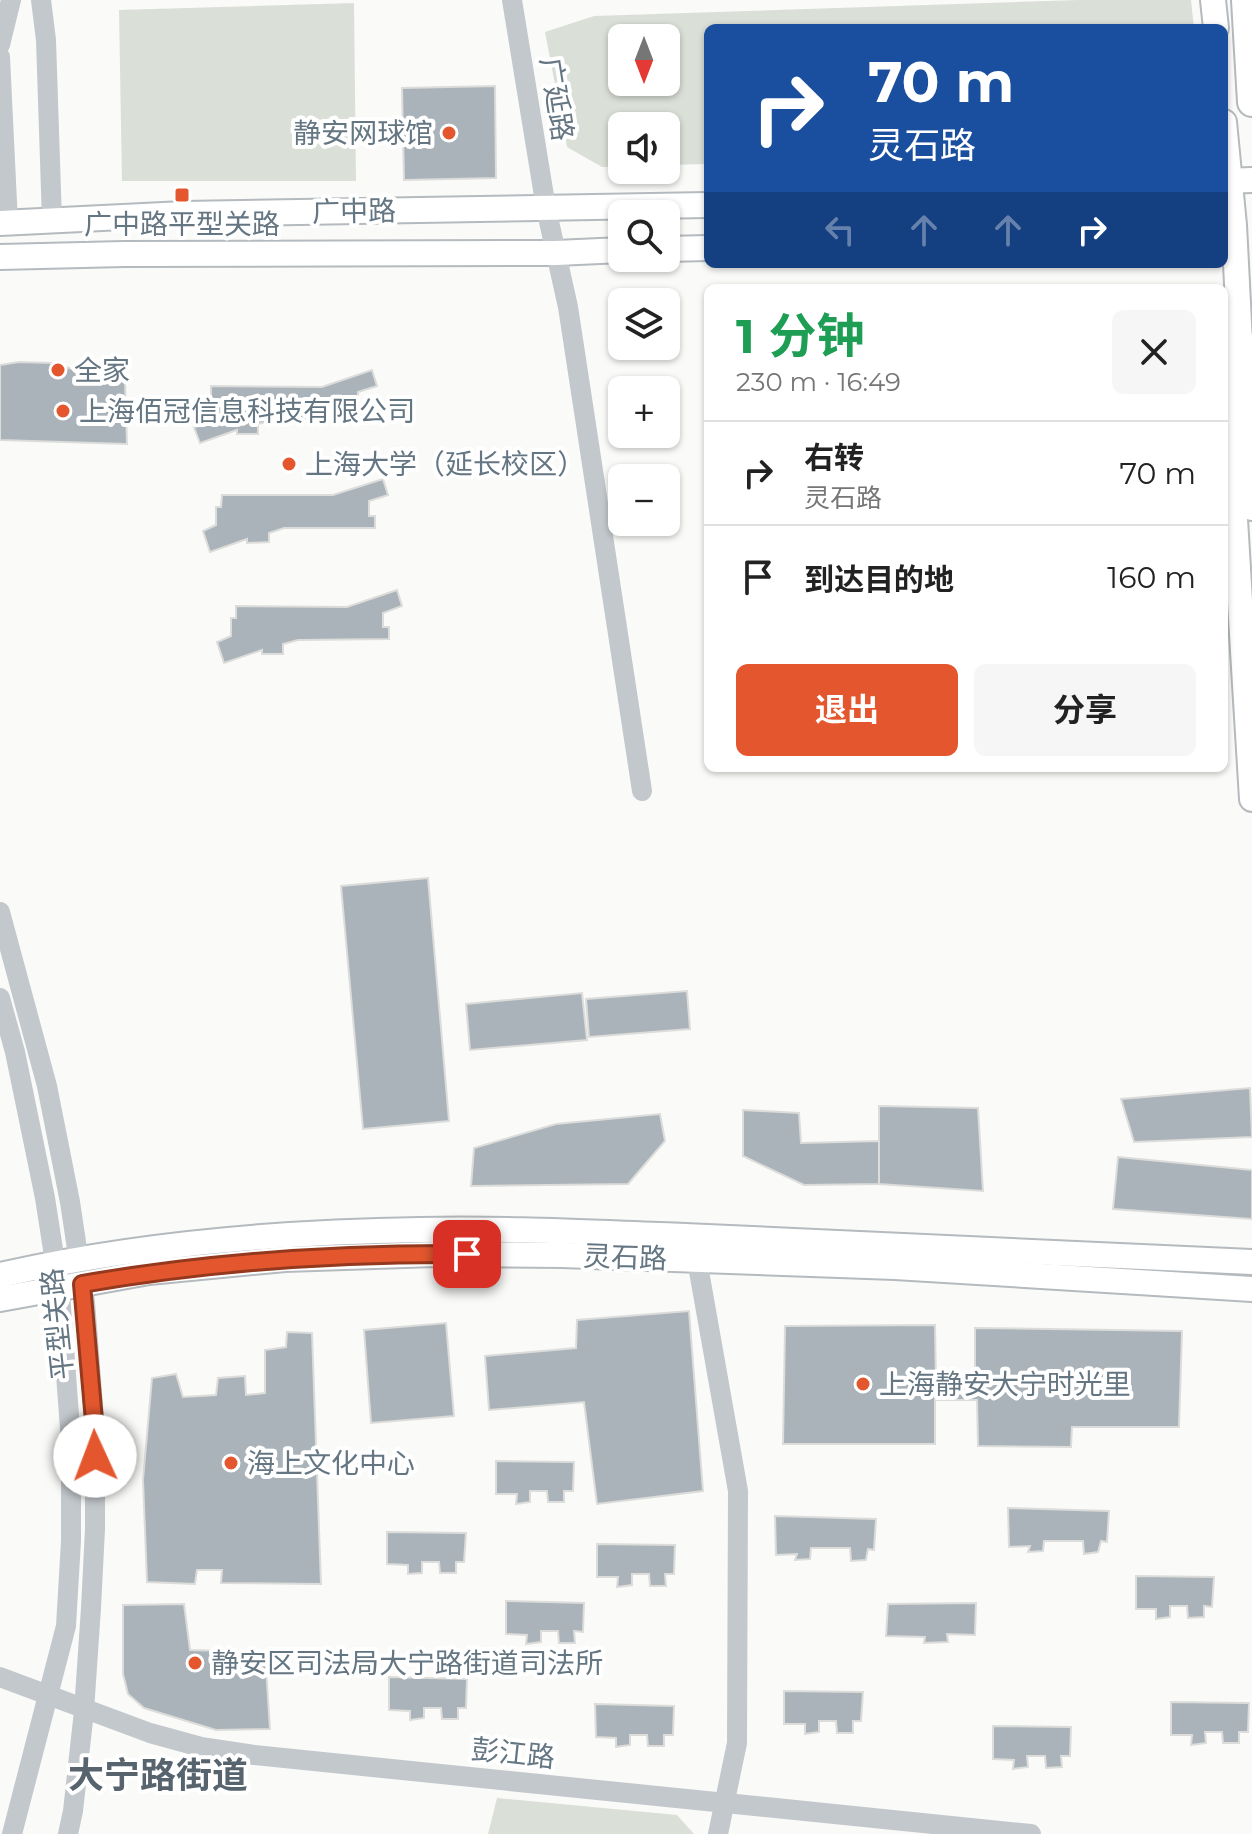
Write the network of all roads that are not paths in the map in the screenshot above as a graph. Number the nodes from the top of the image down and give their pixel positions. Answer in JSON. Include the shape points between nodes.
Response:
{"nodes":[{"id":1,"x":11,"y":0,"type":"edge"},
{"id":2,"x":41,"y":0,"type":"edge"},
{"id":3,"x":512,"y":0,"type":"edge"},
{"id":4,"x":1213,"y":0,"type":"edge"},
{"id":5,"x":1246,"y":0,"type":"edge"},
{"id":6,"x":1216,"y":24,"type":"edge"},
{"id":7,"x":0,"y":45,"type":"edge"},
{"id":8,"x":0,"y":57,"type":"edge"},
{"id":9,"x":1252,"y":102,"type":"edge"},
{"id":10,"x":1228,"y":143,"type":"edge"},
{"id":11,"x":1235,"y":180,"type":"edge"},
{"id":12,"x":704,"y":205,"type":"edge"},
{"id":13,"x":546,"y":208,"type":"junction"},
{"id":14,"x":52,"y":221,"type":"junction"},
{"id":15,"x":4,"y":223,"type":"edge"},
{"id":16,"x":1237,"y":225,"type":"edge"},
{"id":17,"x":704,"y":248,"type":"edge"},
{"id":18,"x":680,"y":249,"type":"edge"},
{"id":19,"x":608,"y":251,"type":"edge"},
{"id":20,"x":556,"y":253,"type":"junction"},
{"id":21,"x":0,"y":257,"type":"edge"},
{"id":22,"x":1240,"y":342,"type":"junction"},
{"id":23,"x":1252,"y":372,"type":"edge"},
{"id":24,"x":1251,"y":499,"type":"edge"},
{"id":25,"x":1252,"y":506,"type":"edge"},
{"id":26,"x":642,"y":791,"type":"dead end"},
{"id":27,"x":1252,"y":799,"type":"edge"},
{"id":28,"x":0,"y":912,"type":"edge"},
{"id":29,"x":0,"y":998,"type":"edge"},
{"id":30,"x":697,"y":1260,"type":"junction"},
{"id":31,"x":1252,"y":1262,"type":"edge"},
{"id":32,"x":69,"y":1274,"type":"junction"},
{"id":33,"x":0,"y":1275,"type":"edge"},
{"id":34,"x":1252,"y":1289,"type":"edge"},
{"id":35,"x":0,"y":1299,"type":"edge"},
{"id":36,"x":0,"y":1677,"type":"edge"},
{"id":37,"x":48,"y":1695,"type":"junction"},
{"id":38,"x":84,"y":1709,"type":"junction"},
{"id":39,"x":725,"y":1803,"type":"junction"},
{"id":40,"x":12,"y":1834,"type":"edge"},
{"id":41,"x":68,"y":1834,"type":"edge"},
{"id":42,"x":718,"y":1834,"type":"edge"},
{"id":43,"x":1031,"y":1834,"type":"edge"}],
"edges":[{"from":1,"to":7,"type":"street"},
{"from":2,"to":14,"type":"street"},
{"from":3,"to":13,"type":"street","name":"广延路"},
{"from":4,"to":6,"type":"main road"},
{"from":5,"to":9,"type":"highway"},
{"from":8,"to":15,"type":"street"},
{"from":10,"to":11,"type":"main road"},
{"from":11,"to":16,"type":"main road"},
{"from":12,"to":13,"type":"main road","name":"广中路"},
{"from":13,"to":14,"type":"main road","name":"广中路"},
{"from":13,"to":20,"type":"street","name":"广延路"},
{"from":14,"to":15,"type":"main road","name":"广中路"},
{"from":16,"to":22,"type":"main road"},
{"from":17,"to":18,"type":"main road"},
{"from":19,"to":20,"type":"main road","name":"广中路"},
{"from":20,"to":21,"type":"main road","name":"广中路"},
{"from":20,"to":26,"type":"street","name":"广延路"},
{"from":22,"to":23,"type":"main road"},
{"from":22,"to":24,"type":"highway"},
{"from":22,"to":27,"type":"main road","via":[[1228,404]]},
{"from":24,"to":25,"type":"highway"},
{"from":28,"to":32,"type":"street","name":"平型关路","via":[[47,1086],[70,1202]]},
{"from":29,"to":32,"type":"street","name":"平型关路","via":[[45,1198]]},
{"from":30,"to":32,"type":"main road","name":"灵石路","via":[[451,1254]]},
{"from":30,"to":34,"type":"main road","name":"灵石路"},
{"from":30,"to":39,"type":"street","via":[[738,1491],[737,1743]]},
{"from":31,"to":32,"type":"main road","name":"灵石路","via":[[880,1243],[435,1230],[151,1248]]},
{"from":32,"to":33,"type":"main road","name":"灵石路"},
{"from":32,"to":35,"type":"main road","name":"灵石路"},
{"from":32,"to":37,"type":"street","name":"平型关路","via":[[71,1541],[66,1626]]},
{"from":32,"to":38,"type":"street","name":"平型关路","via":[[95,1432]]},
{"from":36,"to":37,"type":"street","name":"彭江路"},
{"from":37,"to":38,"type":"street","name":"彭江路"},
{"from":37,"to":40,"type":"street","name":"平型关路"},
{"from":38,"to":39,"type":"street","name":"彭江路","via":[[162,1737],[254,1755]]},
{"from":38,"to":41,"type":"street","name":"平型关路"},
{"from":39,"to":42,"type":"street"},
{"from":39,"to":43,"type":"street","name":"彭江路"}]}
